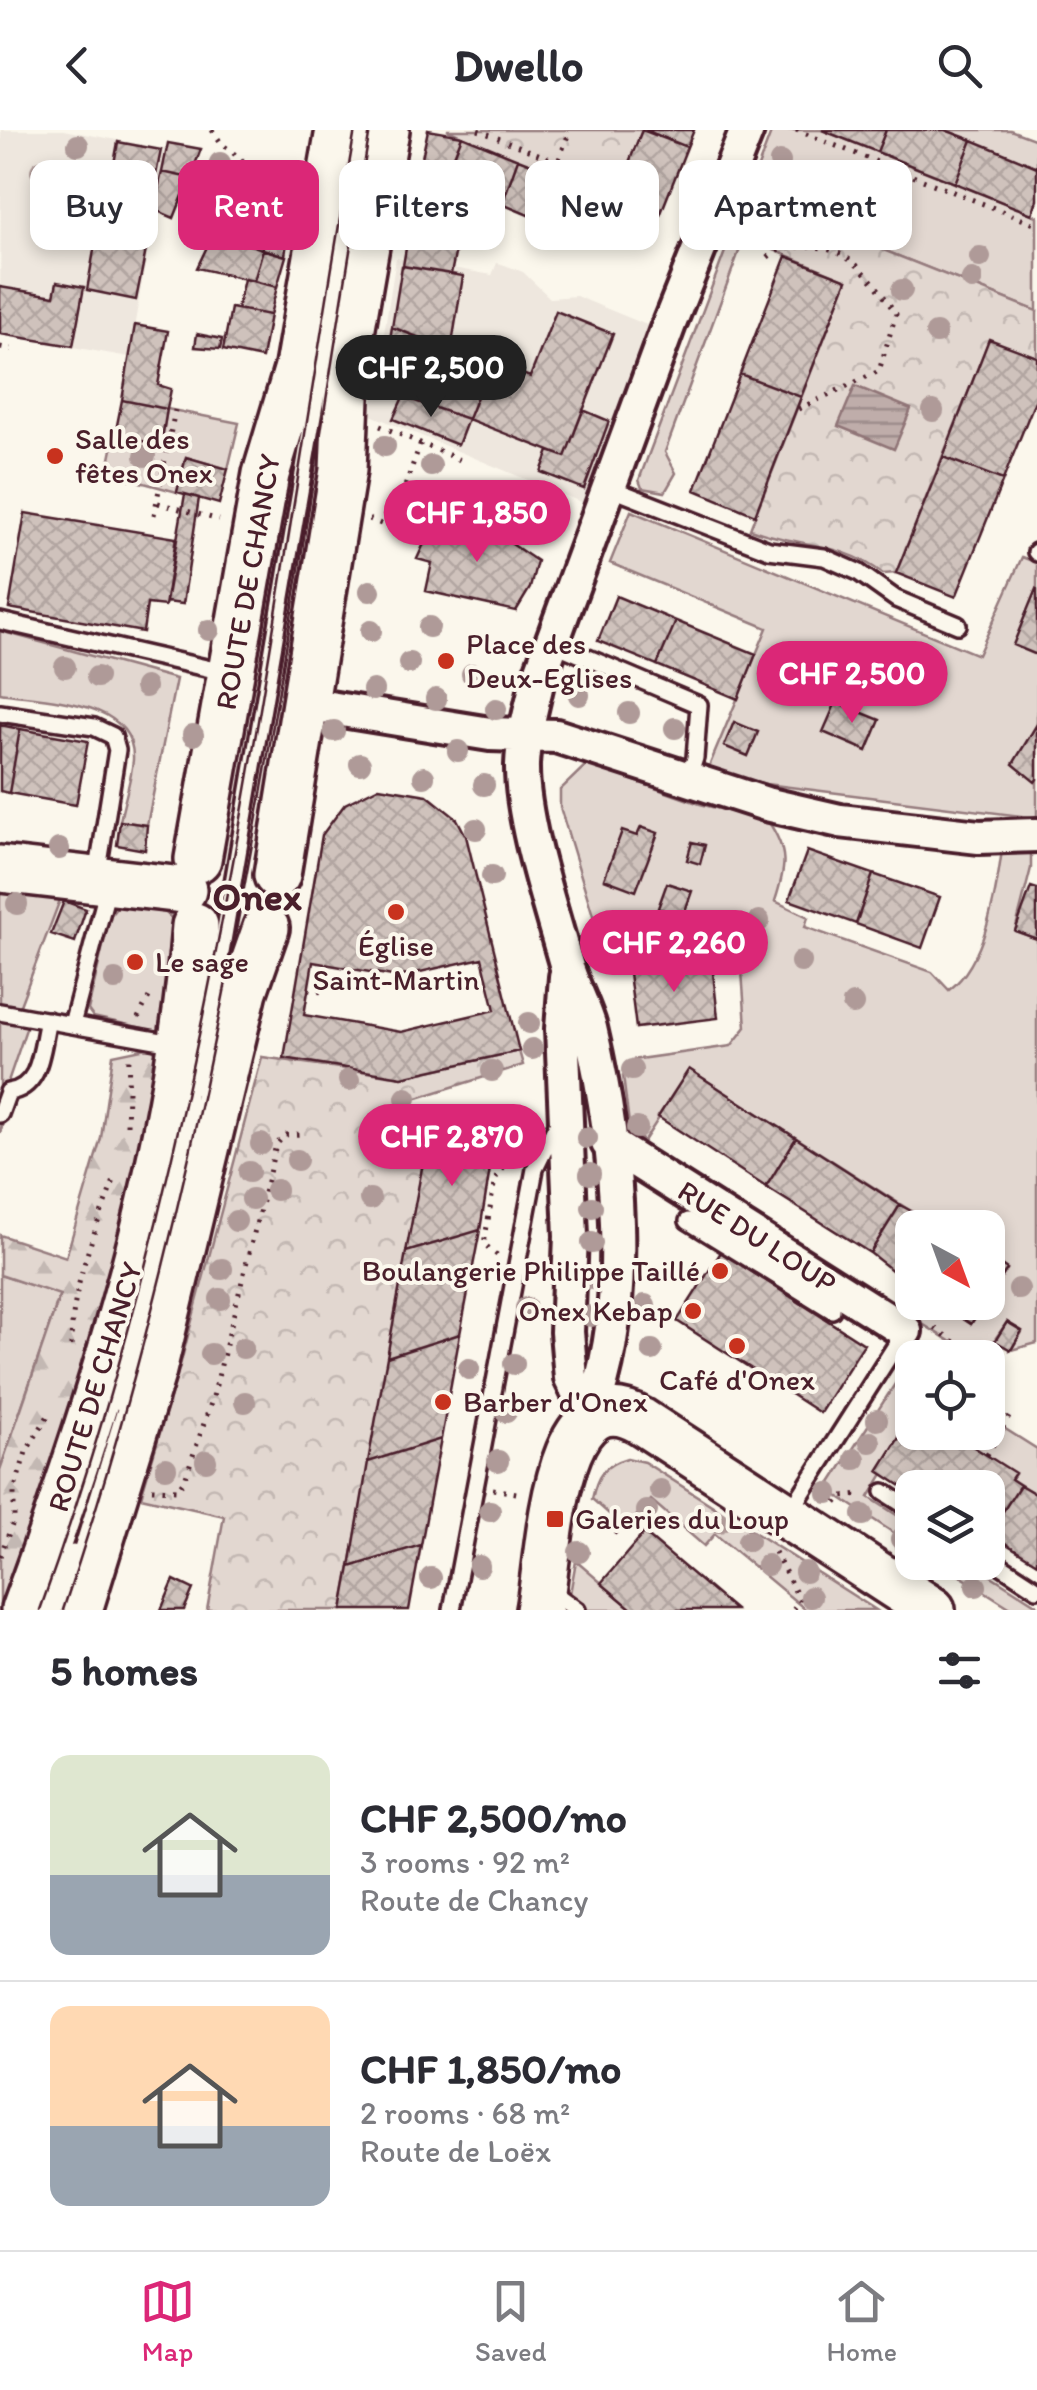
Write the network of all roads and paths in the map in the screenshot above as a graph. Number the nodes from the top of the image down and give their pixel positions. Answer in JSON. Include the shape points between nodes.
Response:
{"nodes":[{"id":1,"x":212,"y":130,"type":"edge"},
{"id":2,"x":339,"y":130,"type":"edge"},
{"id":3,"x":362,"y":130,"type":"edge"},
{"id":4,"x":386,"y":130,"type":"edge"},
{"id":5,"x":478,"y":130,"type":"edge"},
{"id":6,"x":570,"y":130,"type":"edge"},
{"id":7,"x":747,"y":130,"type":"edge"},
{"id":8,"x":796,"y":130,"type":"edge"},
{"id":9,"x":242,"y":160,"type":"edge"},
{"id":10,"x":553,"y":160,"type":"edge"},
{"id":11,"x":559,"y":160,"type":"edge"},
{"id":12,"x":1037,"y":225,"type":"edge"},
{"id":13,"x":768,"y":257,"type":"dead end"},
{"id":14,"x":0,"y":347,"type":"edge"},
{"id":15,"x":11,"y":350,"type":"dead end"},
{"id":16,"x":175,"y":410,"type":"dead end"},
{"id":17,"x":796,"y":410,"type":"dead end"},
{"id":18,"x":365,"y":419,"type":"dead end"},
{"id":19,"x":114,"y":440,"type":"dead end"},
{"id":20,"x":421,"y":442,"type":"junction"},
{"id":21,"x":167,"y":450,"type":"junction"},
{"id":22,"x":464,"y":462,"type":"dead end"},
{"id":23,"x":610,"y":488,"type":"junction"},
{"id":24,"x":156,"y":503,"type":"junction"},
{"id":25,"x":154,"y":515,"type":"dead end"},
{"id":26,"x":371,"y":519,"type":"dead end"},
{"id":27,"x":224,"y":521,"type":"dead end"},
{"id":28,"x":391,"y":525,"type":"junction"},
{"id":29,"x":424,"y":542,"type":"dead end"},
{"id":30,"x":0,"y":622,"type":"edge"},
{"id":31,"x":958,"y":625,"type":"dead end"},
{"id":32,"x":553,"y":642,"type":"junction"},
{"id":33,"x":232,"y":674,"type":"junction"},
{"id":34,"x":305,"y":704,"type":"junction"},
{"id":35,"x":0,"y":713,"type":"edge"},
{"id":36,"x":526,"y":733,"type":"junction"},
{"id":37,"x":688,"y":780,"type":"junction"},
{"id":38,"x":1037,"y":835,"type":"edge"},
{"id":39,"x":242,"y":846,"type":"junction"},
{"id":40,"x":0,"y":868,"type":"edge"},
{"id":41,"x":277,"y":876,"type":"junction"},
{"id":42,"x":103,"y":881,"type":"junction"},
{"id":43,"x":214,"y":909,"type":"junction"},
{"id":44,"x":567,"y":968,"type":"junction"},
{"id":45,"x":308,"y":990,"type":"dead end"},
{"id":46,"x":322,"y":992,"type":"dead end"},
{"id":47,"x":149,"y":997,"type":"dead end"},
{"id":48,"x":0,"y":1012,"type":"edge"},
{"id":49,"x":48,"y":1020,"type":"junction"},
{"id":50,"x":72,"y":1024,"type":"junction"},
{"id":51,"x":128,"y":1034,"type":"junction"},
{"id":52,"x":184,"y":1045,"type":"junction"},
{"id":53,"x":568,"y":1100,"type":"junction"},
{"id":54,"x":196,"y":1101,"type":"dead end"},
{"id":55,"x":514,"y":1108,"type":"dead end"},
{"id":56,"x":0,"y":1114,"type":"edge"},
{"id":57,"x":126,"y":1134,"type":"dead end"},
{"id":58,"x":302,"y":1134,"type":"dead end"},
{"id":59,"x":608,"y":1143,"type":"junction"},
{"id":60,"x":510,"y":1149,"type":"junction"},
{"id":61,"x":528,"y":1161,"type":"dead end"},
{"id":62,"x":506,"y":1164,"type":"dead end"},
{"id":63,"x":118,"y":1169,"type":"dead end"},
{"id":64,"x":694,"y":1210,"type":"junction"},
{"id":65,"x":832,"y":1310,"type":"dead end"},
{"id":66,"x":145,"y":1311,"type":"dead end"},
{"id":67,"x":905,"y":1331,"type":"joint"},
{"id":68,"x":66,"y":1360,"type":"dead end"},
{"id":69,"x":52,"y":1406,"type":"dead end"},
{"id":70,"x":116,"y":1416,"type":"dead end"},
{"id":71,"x":590,"y":1417,"type":"junction"},
{"id":72,"x":1009,"y":1417,"type":"dead end"},
{"id":73,"x":986,"y":1456,"type":"dead end"},
{"id":74,"x":143,"y":1487,"type":"dead end"},
{"id":75,"x":878,"y":1492,"type":"joint"},
{"id":76,"x":842,"y":1496,"type":"dead end"},
{"id":77,"x":895,"y":1501,"type":"edge"},
{"id":78,"x":788,"y":1515,"type":"junction"},
{"id":79,"x":597,"y":1517,"type":"dead end"},
{"id":80,"x":620,"y":1536,"type":"dead end"},
{"id":81,"x":77,"y":1543,"type":"dead end"},
{"id":82,"x":0,"y":1556,"type":"edge"},
{"id":83,"x":782,"y":1567,"type":"dead end"},
{"id":84,"x":1005,"y":1569,"type":"edge"},
{"id":85,"x":1037,"y":1589,"type":"edge"},
{"id":86,"x":553,"y":1602,"type":"edge"},
{"id":87,"x":24,"y":1610,"type":"edge"},
{"id":88,"x":53,"y":1610,"type":"edge"},
{"id":89,"x":79,"y":1610,"type":"edge"},
{"id":90,"x":452,"y":1610,"type":"edge"},
{"id":91,"x":792,"y":1610,"type":"edge"},
{"id":92,"x":932,"y":1610,"type":"edge"}],
"edges":[{"from":1,"to":9,"type":"path"},
{"from":2,"to":33,"type":"main road","name":"ROUTE DE CHANCY","via":[[303,343],[266,474]]},
{"from":3,"to":39,"type":"lane"},
{"from":4,"to":34,"type":"main road","via":[[348,350],[343,470]]},
{"from":5,"to":10,"type":"path"},
{"from":6,"to":11,"type":"path"},
{"from":7,"to":23,"type":"street"},
{"from":8,"to":12,"type":"path"},
{"from":13,"to":17,"type":"path","via":[[793,247],[832,249],[856,262],[896,314],[880,371]]},
{"from":14,"to":15,"type":"path"},
{"from":16,"to":21,"type":"path"},
{"from":18,"to":20,"type":"path"},
{"from":19,"to":21,"type":"path"},
{"from":20,"to":22,"type":"path"},
{"from":20,"to":28,"type":"path"},
{"from":21,"to":24,"type":"path"},
{"from":23,"to":31,"type":"lane","via":[[769,550],[824,557]]},
{"from":23,"to":32,"type":"street"},
{"from":24,"to":25,"type":"path"},
{"from":24,"to":27,"type":"path"},
{"from":26,"to":28,"type":"path"},
{"from":28,"to":29,"type":"path"},
{"from":30,"to":33,"type":"lane"},
{"from":32,"to":36,"type":"street"},
{"from":32,"to":37,"type":"lane","via":[[700,705]]},
{"from":33,"to":43,"type":"main road","name":"ROUTE DE CHANCY"},
{"from":34,"to":36,"type":"street","via":[[490,734]]},
{"from":34,"to":41,"type":"main road"},
{"from":35,"to":42,"type":"lane","via":[[94,726],[114,736]]},
{"from":36,"to":37,"type":"street","via":[[588,744]]},
{"from":36,"to":44,"type":"street","via":[[523,793]]},
{"from":37,"to":38,"type":"street","via":[[840,820],[979,837]]},
{"from":39,"to":41,"type":"main road","via":[[261,855]]},
{"from":39,"to":43,"type":"lane"},
{"from":39,"to":43,"type":"main road","via":[[220,846]]},
{"from":40,"to":42,"type":"main road"},
{"from":41,"to":43,"type":"main road","via":[[278,910]]},
{"from":42,"to":43,"type":"main road"},
{"from":42,"to":50,"type":"lane"},
{"from":43,"to":52,"type":"main road","name":"ROUTE DE CHANCY"},
{"from":43,"to":54,"type":"lane"},
{"from":43,"to":89,"type":"main road","name":"ROUTE DE CHANCY","via":[[244,991],[153,1370]]},
{"from":44,"to":53,"type":"street","via":[[562,1029]]},
{"from":44,"to":59,"type":"street","via":[[589,1026]]},
{"from":45,"to":46,"type":"path"},
{"from":47,"to":51,"type":"path"},
{"from":48,"to":49,"type":"lane"},
{"from":49,"to":50,"type":"lane"},
{"from":49,"to":56,"type":"lane","via":[[32,1082],[8,1092]]},
{"from":50,"to":51,"type":"lane"},
{"from":51,"to":52,"type":"lane"},
{"from":51,"to":57,"type":"path"},
{"from":52,"to":87,"type":"main road","name":"ROUTE DE CHANCY","via":[[116,1323]]},
{"from":53,"to":71,"type":"street","via":[[567,1332],[572,1378]]},
{"from":53,"to":90,"type":"lane","via":[[534,1169]]},
{"from":55,"to":60,"type":"path"},
{"from":58,"to":74,"type":"path","via":[[285,1134],[276,1144],[214,1397],[185,1480],[177,1490]]},
{"from":59,"to":64,"type":"street","name":"RUE DU LOUP"},
{"from":59,"to":71,"type":"street","via":[[617,1250],[613,1335]]},
{"from":60,"to":61,"type":"path"},
{"from":60,"to":62,"type":"path"},
{"from":63,"to":68,"type":"path","via":[[82,1274]]},
{"from":64,"to":65,"type":"lane"},
{"from":64,"to":67,"type":"street","name":"RUE DU LOUP"},
{"from":66,"to":70,"type":"lane"},
{"from":67,"to":78,"type":"lane"},
{"from":69,"to":82,"type":"path","via":[[26,1452]]},
{"from":71,"to":78,"type":"main road","via":[[628,1414]]},
{"from":71,"to":86,"type":"main road","via":[[571,1439]]},
{"from":72,"to":73,"type":"path"},
{"from":75,"to":76,"type":"path"},
{"from":75,"to":77,"type":"lane"},
{"from":78,"to":92,"type":"main road"},
{"from":79,"to":80,"type":"path"},
{"from":81,"to":88,"type":"lane"},
{"from":83,"to":91,"type":"path","via":[[800,1601]]},
{"from":84,"to":85,"type":"lane"}]}
